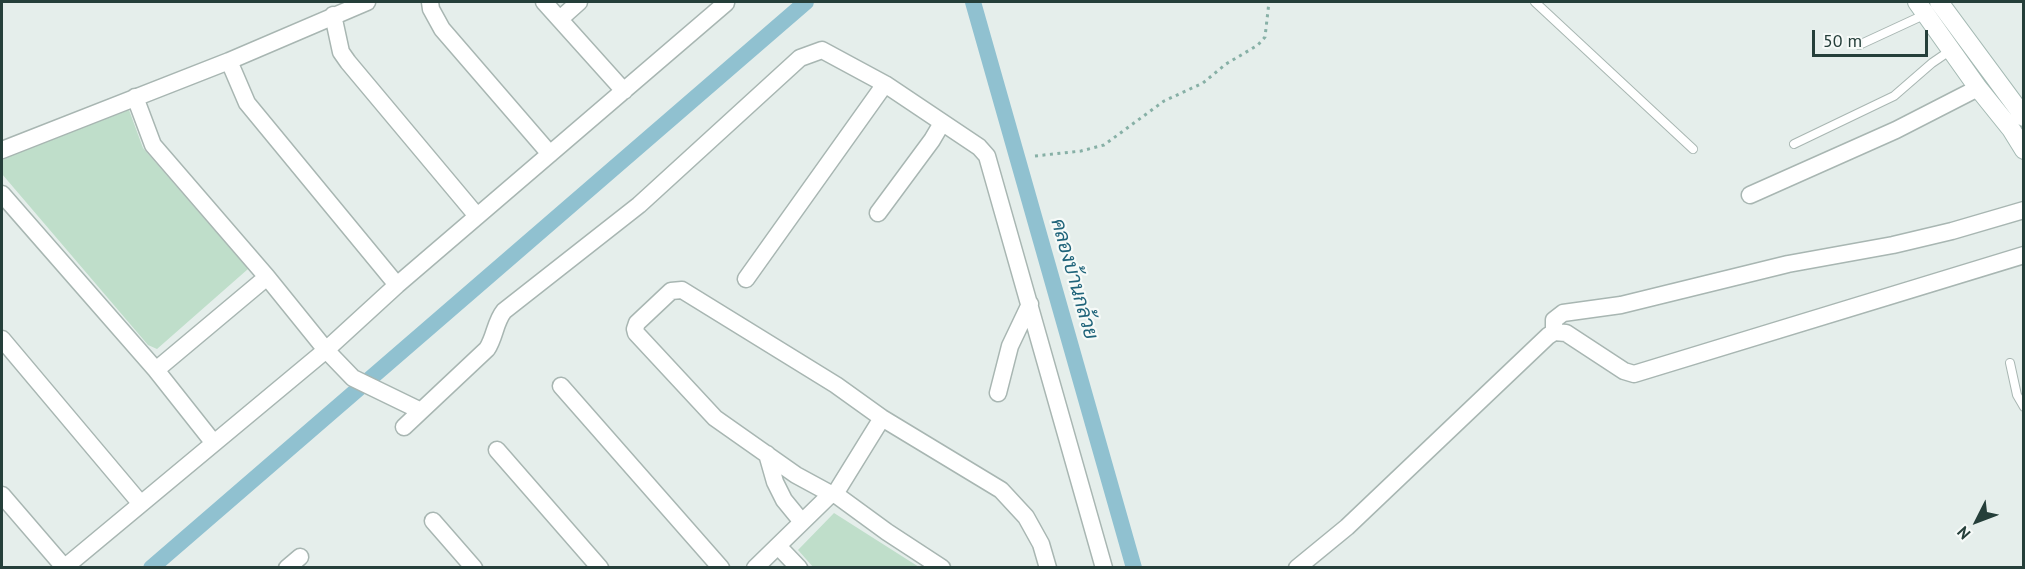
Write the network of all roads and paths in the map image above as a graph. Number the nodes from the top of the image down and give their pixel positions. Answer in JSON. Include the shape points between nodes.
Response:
{"nodes":[{"id":1,"x":368,"y":2,"type":"edge"},
{"id":2,"x":430,"y":2,"type":"edge"},
{"id":3,"x":544,"y":2,"type":"edge"},
{"id":4,"x":579,"y":2,"type":"edge"},
{"id":5,"x":1269,"y":2,"type":"edge"},
{"id":6,"x":1535,"y":2,"type":"edge"},
{"id":7,"x":726,"y":3,"type":"edge"},
{"id":8,"x":1928,"y":6,"type":"edge"},
{"id":9,"x":333,"y":15,"type":"junction"},
{"id":10,"x":560,"y":19,"type":"junction"},
{"id":11,"x":1859,"y":45,"type":"dead end"},
{"id":12,"x":1952,"y":50,"type":"junction"},
{"id":13,"x":229,"y":61,"type":"junction"},
{"id":14,"x":885,"y":84,"type":"junction"},
{"id":15,"x":1978,"y":88,"type":"junction"},
{"id":16,"x":624,"y":91,"type":"junction"},
{"id":17,"x":135,"y":98,"type":"junction"},
{"id":18,"x":2024,"y":117,"type":"edge"},
{"id":19,"x":942,"y":123,"type":"junction"},
{"id":20,"x":1794,"y":144,"type":"dead end"},
{"id":21,"x":2,"y":150,"type":"edge"},
{"id":22,"x":1693,"y":150,"type":"dead end"},
{"id":23,"x":2024,"y":150,"type":"edge"},
{"id":24,"x":550,"y":154,"type":"junction"},
{"id":25,"x":1035,"y":156,"type":"dead end"},
{"id":26,"x":2,"y":194,"type":"edge"},
{"id":27,"x":1750,"y":195,"type":"dead end"},
{"id":28,"x":2024,"y":210,"type":"edge"},
{"id":29,"x":878,"y":213,"type":"dead end"},
{"id":30,"x":477,"y":216,"type":"junction"},
{"id":31,"x":2024,"y":255,"type":"edge"},
{"id":32,"x":267,"y":277,"type":"junction"},
{"id":33,"x":746,"y":279,"type":"dead end"},
{"id":34,"x":397,"y":285,"type":"junction"},
{"id":35,"x":1030,"y":304,"type":"junction"},
{"id":36,"x":1554,"y":332,"type":"junction"},
{"id":37,"x":2,"y":339,"type":"edge"},
{"id":38,"x":326,"y":350,"type":"junction"},
{"id":39,"x":2010,"y":363,"type":"dead end"},
{"id":40,"x":156,"y":370,"type":"junction"},
{"id":41,"x":561,"y":386,"type":"dead end"},
{"id":42,"x":998,"y":393,"type":"dead end"},
{"id":43,"x":2024,"y":407,"type":"edge"},
{"id":44,"x":422,"y":411,"type":"junction"},
{"id":45,"x":882,"y":418,"type":"junction"},
{"id":46,"x":404,"y":427,"type":"dead end"},
{"id":47,"x":213,"y":442,"type":"junction"},
{"id":48,"x":497,"y":450,"type":"dead end"},
{"id":49,"x":767,"y":454,"type":"junction"},
{"id":50,"x":833,"y":494,"type":"junction"},
{"id":51,"x":2,"y":495,"type":"edge"},
{"id":52,"x":141,"y":504,"type":"junction"},
{"id":53,"x":433,"y":521,"type":"dead end"},
{"id":54,"x":802,"y":522,"type":"junction"},
{"id":55,"x":778,"y":546,"type":"junction"},
{"id":56,"x":64,"y":567,"type":"edge"},
{"id":57,"x":474,"y":567,"type":"edge"},
{"id":58,"x":600,"y":567,"type":"edge"},
{"id":59,"x":721,"y":567,"type":"edge"},
{"id":60,"x":755,"y":567,"type":"edge"},
{"id":61,"x":799,"y":567,"type":"edge"},
{"id":62,"x":942,"y":567,"type":"edge"},
{"id":63,"x":1048,"y":567,"type":"edge"},
{"id":64,"x":1104,"y":567,"type":"edge"},
{"id":65,"x":1297,"y":567,"type":"edge"}],
"edges":[{"from":1,"to":9,"type":"street"},
{"from":2,"to":24,"type":"street","via":[[442,29]]},
{"from":3,"to":10,"type":"street"},
{"from":4,"to":10,"type":"street"},
{"from":5,"to":25,"type":"path","via":[[1265,37],[1203,83],[1164,101],[1104,145]]},
{"from":6,"to":22,"type":"lane"},
{"from":7,"to":16,"type":"street"},
{"from":8,"to":11,"type":"lane"},
{"from":8,"to":12,"type":"street"},
{"from":8,"to":18,"type":"street"},
{"from":9,"to":13,"type":"street"},
{"from":9,"to":30,"type":"street","via":[[341,52],[348,62]]},
{"from":10,"to":16,"type":"street"},
{"from":12,"to":15,"type":"street"},
{"from":12,"to":20,"type":"lane","via":[[1894,96]]},
{"from":13,"to":17,"type":"street"},
{"from":13,"to":34,"type":"street","via":[[247,104]]},
{"from":14,"to":19,"type":"street"},
{"from":14,"to":33,"type":"street"},
{"from":14,"to":44,"type":"street","via":[[822,50],[800,58],[639,205],[504,311],[487,349]]},
{"from":15,"to":23,"type":"street"},
{"from":15,"to":27,"type":"street","via":[[1896,130]]},
{"from":16,"to":24,"type":"street"},
{"from":17,"to":21,"type":"street"},
{"from":17,"to":32,"type":"street","via":[[153,146]]},
{"from":19,"to":29,"type":"street"},
{"from":19,"to":35,"type":"street","via":[[987,156]]},
{"from":24,"to":30,"type":"street"},
{"from":26,"to":40,"type":"street"},
{"from":28,"to":36,"type":"street","via":[[1893,245],[1788,264],[1621,305],[1563,313],[1554,320]]},
{"from":30,"to":34,"type":"street"},
{"from":31,"to":36,"type":"street","via":[[1634,374],[1566,333]]},
{"from":32,"to":38,"type":"street"},
{"from":32,"to":40,"type":"street"},
{"from":34,"to":38,"type":"street"},
{"from":35,"to":42,"type":"street","via":[[1010,346]]},
{"from":35,"to":64,"type":"street"},
{"from":36,"to":65,"type":"street","via":[[1347,527]]},
{"from":37,"to":52,"type":"street"},
{"from":38,"to":44,"type":"street","via":[[353,378]]},
{"from":38,"to":47,"type":"street"},
{"from":39,"to":43,"type":"lane"},
{"from":40,"to":47,"type":"street"},
{"from":41,"to":59,"type":"street"},
{"from":44,"to":46,"type":"street"},
{"from":45,"to":49,"type":"street","via":[[691,295],[682,290],[671,291],[637,323],[636,333],[716,418]]},
{"from":45,"to":50,"type":"street"},
{"from":45,"to":63,"type":"street","via":[[1001,490],[1026,517]]},
{"from":47,"to":52,"type":"street"},
{"from":48,"to":58,"type":"street"},
{"from":49,"to":50,"type":"street"},
{"from":49,"to":54,"type":"street","via":[[774,482]]},
{"from":50,"to":54,"type":"street"},
{"from":50,"to":62,"type":"street"},
{"from":51,"to":56,"type":"street"},
{"from":52,"to":56,"type":"street"},
{"from":53,"to":57,"type":"street"},
{"from":54,"to":55,"type":"street"},
{"from":55,"to":60,"type":"street"},
{"from":55,"to":61,"type":"street"}]}
